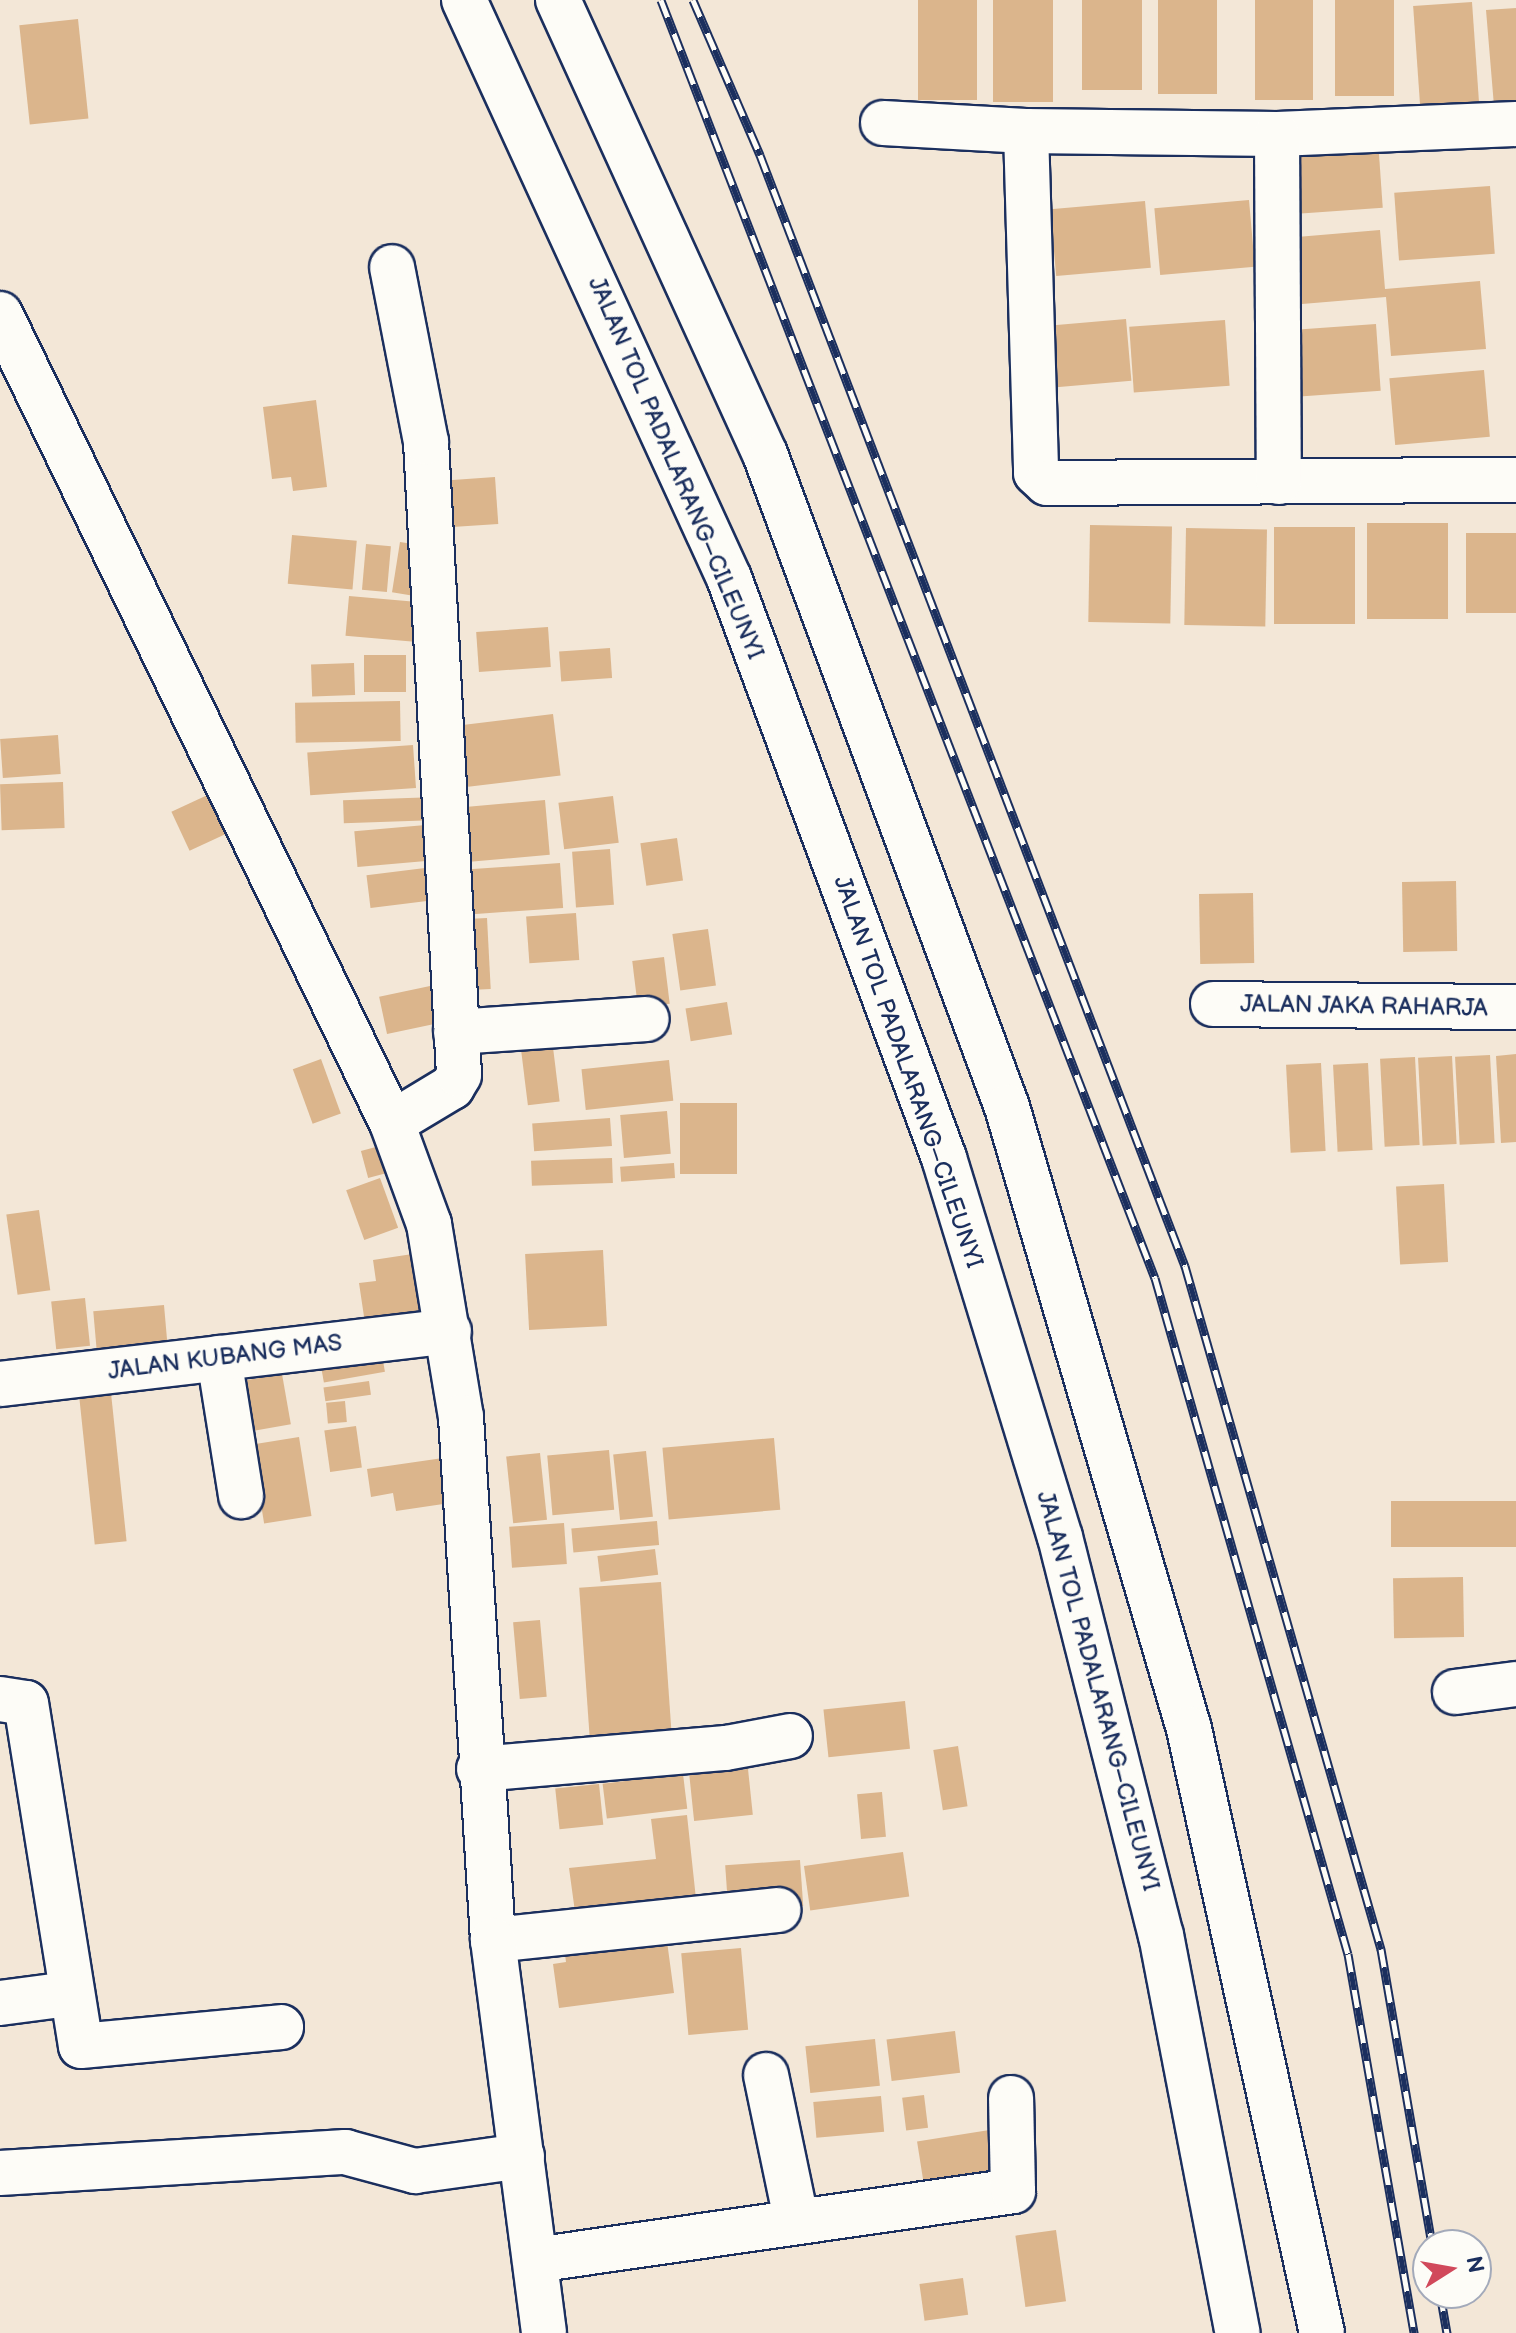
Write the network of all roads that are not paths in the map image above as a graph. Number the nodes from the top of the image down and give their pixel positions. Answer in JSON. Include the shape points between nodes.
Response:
{"nodes":[{"id":1,"x":464,"y":0,"type":"edge"},
{"id":2,"x":558,"y":0,"type":"edge"},
{"id":3,"x":883,"y":123,"type":"dead end"},
{"id":4,"x":1516,"y":124,"type":"edge"},
{"id":5,"x":1026,"y":131,"type":"junction"},
{"id":6,"x":1277,"y":134,"type":"junction"},
{"id":7,"x":392,"y":267,"type":"dead end"},
{"id":8,"x":0,"y":314,"type":"edge"},
{"id":9,"x":1516,"y":480,"type":"edge"},
{"id":10,"x":1279,"y":482,"type":"junction"},
{"id":11,"x":1213,"y":1004,"type":"dead end"},
{"id":12,"x":1516,"y":1007,"type":"edge"},
{"id":13,"x":647,"y":1019,"type":"dead end"},
{"id":14,"x":456,"y":1032,"type":"junction"},
{"id":15,"x":392,"y":1123,"type":"junction"},
{"id":16,"x":449,"y":1331,"type":"junction"},
{"id":17,"x":219,"y":1358,"type":"junction"},
{"id":18,"x":0,"y":1384,"type":"edge"},
{"id":19,"x":241,"y":1496,"type":"dead end"},
{"id":20,"x":1516,"y":1684,"type":"edge"},
{"id":21,"x":1455,"y":1692,"type":"dead end"},
{"id":22,"x":0,"y":1699,"type":"edge"},
{"id":23,"x":790,"y":1736,"type":"dead end"},
{"id":24,"x":479,"y":1769,"type":"junction"},
{"id":25,"x":778,"y":1910,"type":"dead end"},
{"id":26,"x":493,"y":1940,"type":"junction"},
{"id":27,"x":68,"y":1994,"type":"junction"},
{"id":28,"x":0,"y":2003,"type":"edge"},
{"id":29,"x":281,"y":2027,"type":"dead end"},
{"id":30,"x":766,"y":2075,"type":"dead end"},
{"id":31,"x":1011,"y":2098,"type":"dead end"},
{"id":32,"x":522,"y":2156,"type":"junction"},
{"id":33,"x":0,"y":2173,"type":"edge"},
{"id":34,"x":796,"y":2219,"type":"junction"},
{"id":35,"x":535,"y":2260,"type":"junction"},
{"id":36,"x":544,"y":2333,"type":"edge"},
{"id":37,"x":1238,"y":2333,"type":"edge"},
{"id":38,"x":1322,"y":2333,"type":"edge"}],
"edges":[{"from":1,"to":37,"type":"main road","name":"JALAN TOL PADALARANG–CILEUNYI","via":[[729,578],[944,1158],[1060,1537],[1157,1920]]},
{"from":2,"to":38,"type":"main road","via":[[765,454],[1007,1107],[1189,1729]]},
{"from":3,"to":5,"type":"main road"},
{"from":4,"to":6,"type":"main road"},
{"from":5,"to":6,"type":"main road"},
{"from":5,"to":10,"type":"main road","via":[[1036,473],[1066,487]]},
{"from":6,"to":10,"type":"main road"},
{"from":7,"to":14,"type":"main road","via":[[426,442]]},
{"from":8,"to":15,"type":"main road"},
{"from":9,"to":10,"type":"main road"},
{"from":11,"to":12,"type":"main road","name":"JALAN JAKA RAHARJA"},
{"from":13,"to":14,"type":"main road"},
{"from":14,"to":15,"type":"main road","via":[[459,1075],[452,1087]]},
{"from":15,"to":16,"type":"main road","via":[[429,1224]]},
{"from":16,"to":17,"type":"main road","name":"JALAN KUBANG MAS"},
{"from":16,"to":24,"type":"main road"},
{"from":17,"to":18,"type":"main road","name":"JALAN KUBANG MAS"},
{"from":17,"to":19,"type":"main road"},
{"from":20,"to":21,"type":"main road"},
{"from":22,"to":27,"type":"main road","via":[[26,1703]]},
{"from":23,"to":24,"type":"main road","via":[[726,1748]]},
{"from":24,"to":26,"type":"main road"},
{"from":25,"to":26,"type":"main road"},
{"from":26,"to":32,"type":"main road"},
{"from":27,"to":28,"type":"main road"},
{"from":27,"to":29,"type":"main road","via":[[78,2039],[88,2048]]},
{"from":30,"to":34,"type":"main road"},
{"from":31,"to":34,"type":"main road","via":[[1013,2191]]},
{"from":32,"to":33,"type":"main road","via":[[415,2171],[345,2152]]},
{"from":32,"to":35,"type":"main road"},
{"from":34,"to":35,"type":"main road"},
{"from":35,"to":36,"type":"main road"}]}
